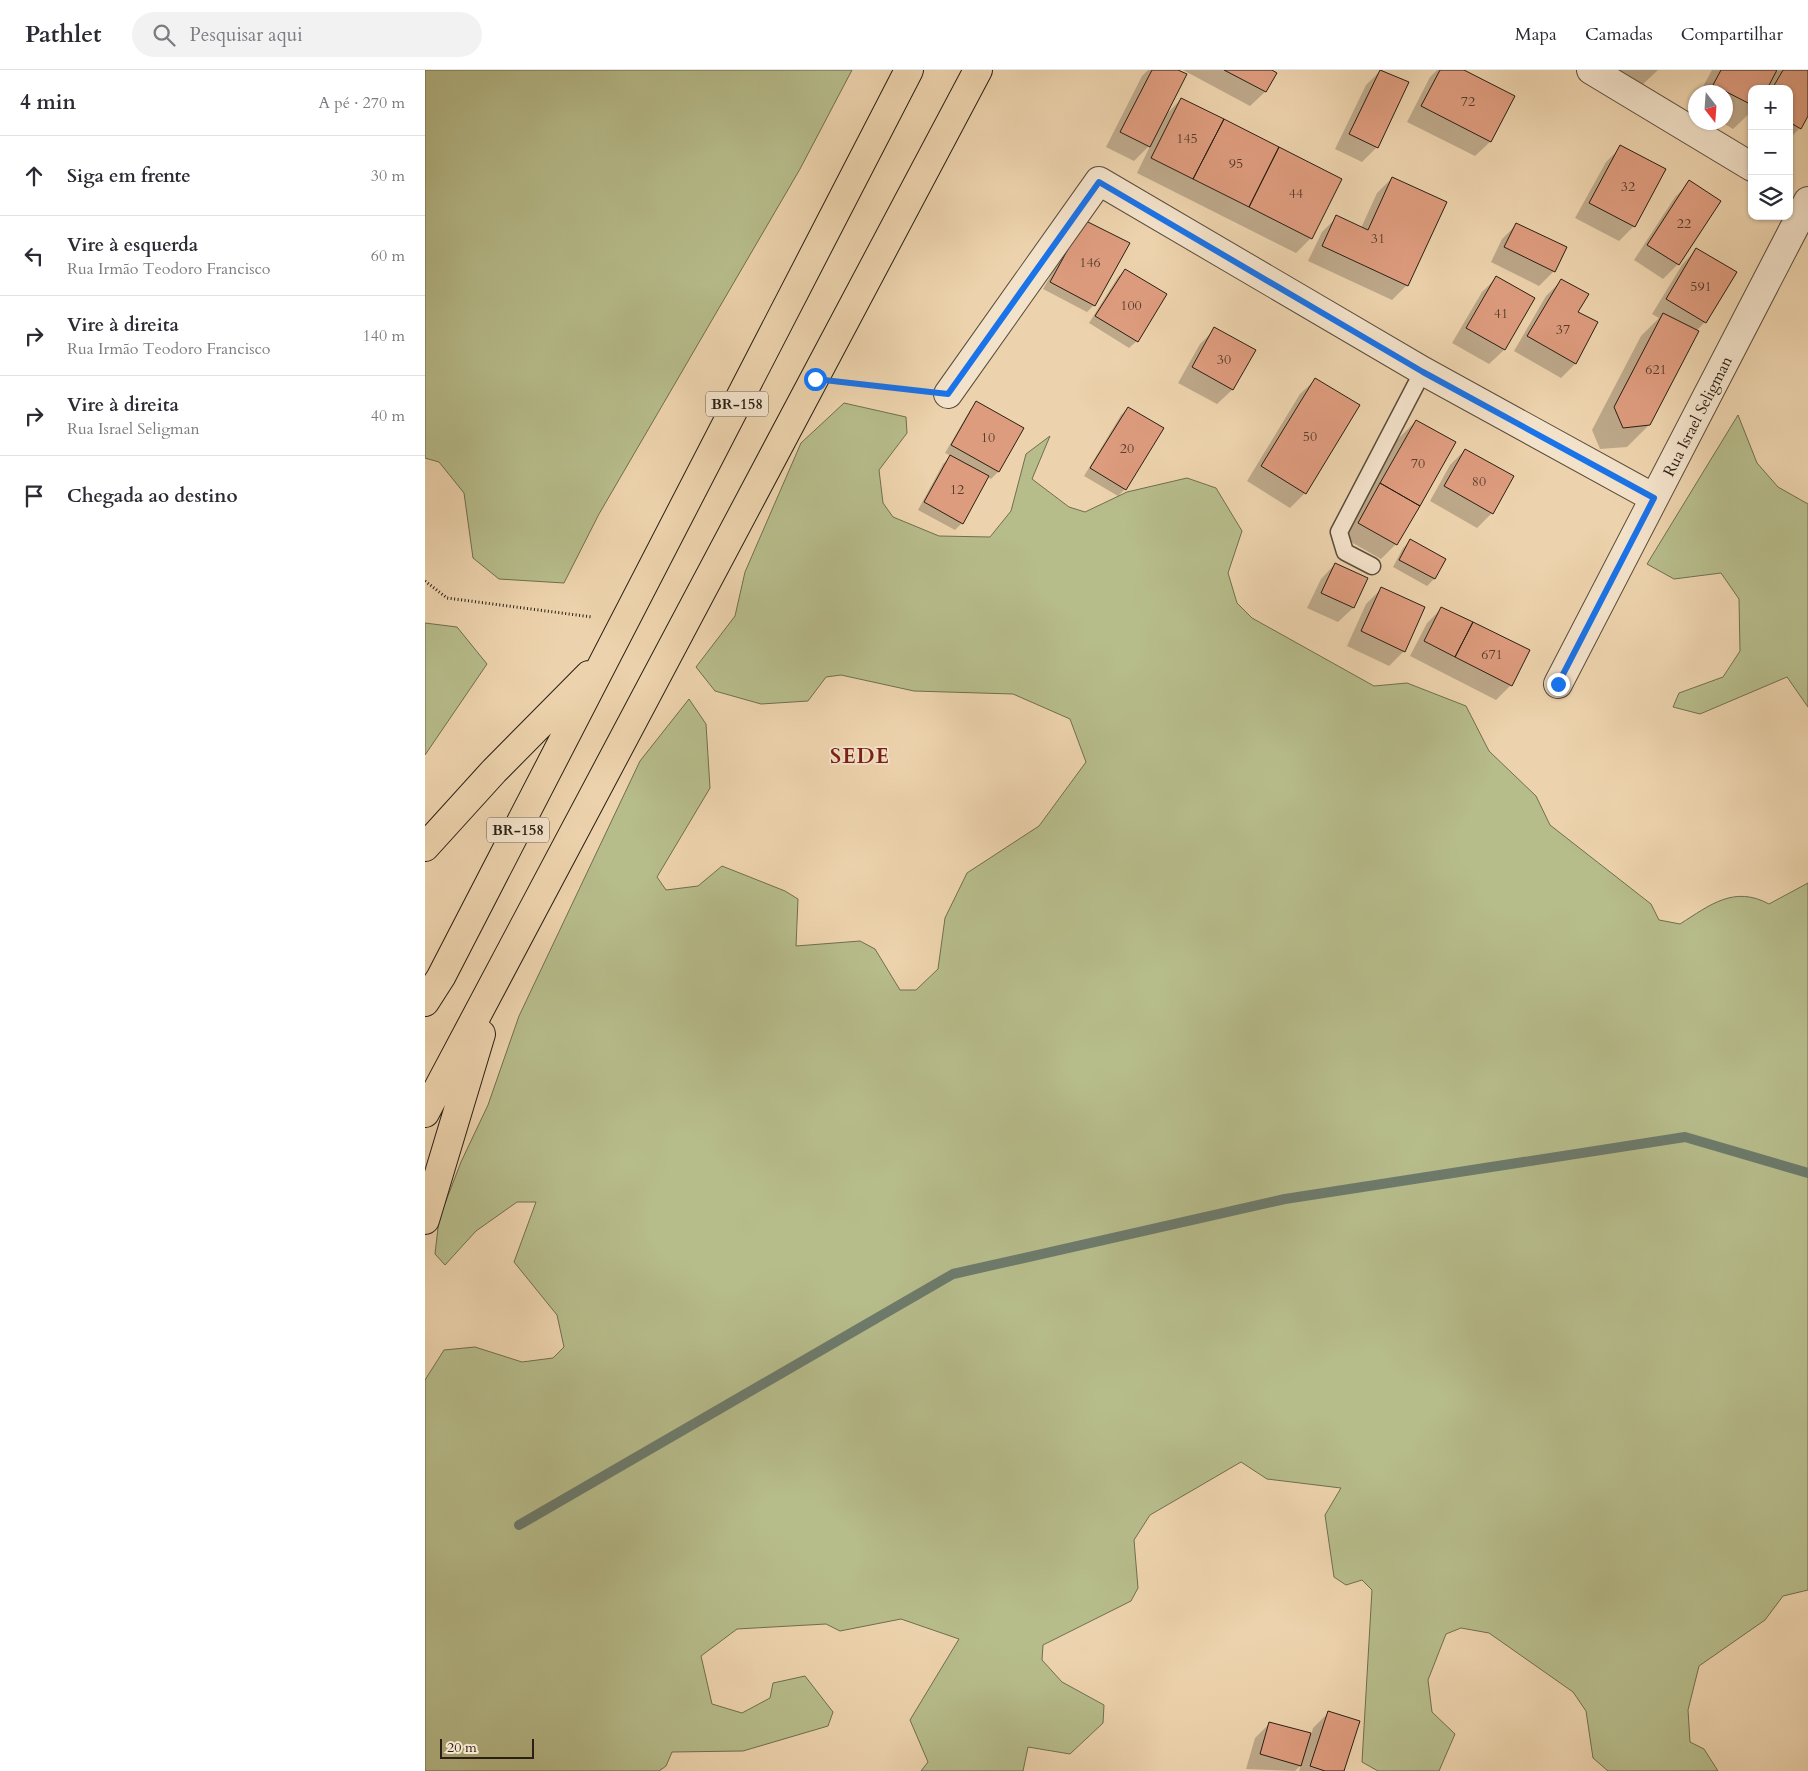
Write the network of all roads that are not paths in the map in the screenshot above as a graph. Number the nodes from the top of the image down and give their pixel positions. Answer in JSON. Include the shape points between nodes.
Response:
{"nodes":[{"id":1,"x":909,"y":70,"type":"edge"},
{"id":2,"x":978,"y":70,"type":"edge"},
{"id":3,"x":1591,"y":70,"type":"edge"},
{"id":4,"x":1748,"y":165,"type":"edge"},
{"id":5,"x":1793,"y":192,"type":"edge"},
{"id":6,"x":1808,"y":201,"type":"edge"},
{"id":7,"x":1423,"y":372,"type":"junction"},
{"id":8,"x":948,"y":394,"type":"road end"},
{"id":9,"x":1654,"y":498,"type":"junction"},
{"id":10,"x":1372,"y":566,"type":"dead end"},
{"id":11,"x":607,"y":656,"type":"junction"},
{"id":12,"x":1558,"y":684,"type":"dead end"},
{"id":13,"x":425,"y":848,"type":"edge"},
{"id":14,"x":498,"y":977,"type":"junction"},
{"id":15,"x":425,"y":1002,"type":"edge"},
{"id":16,"x":425,"y":1113,"type":"edge"},
{"id":17,"x":425,"y":1220,"type":"edge"}],
"edges":[{"from":1,"to":11,"type":"highway","number":"BR-158"},
{"from":2,"to":14,"type":"highway","number":"BR-158"},
{"from":3,"to":4,"type":"street"},
{"from":5,"to":6,"type":"street"},
{"from":6,"to":9,"type":"street","name":"Rua Israel Seligman"},
{"from":7,"to":8,"type":"street","via":[[1099,182]]},
{"from":7,"to":9,"type":"street"},
{"from":7,"to":10,"type":"lane","via":[[1339,532],[1345,552]]},
{"from":9,"to":12,"type":"street","name":"Rua Israel Seligman"},
{"from":11,"to":13,"type":"highway","number":"BR-158","via":[[494,771]]},
{"from":11,"to":15,"type":"highway","number":"BR-158","via":[[441,977]]},
{"from":14,"to":16,"type":"highway","number":"BR-158"},
{"from":14,"to":17,"type":"highway","number":"BR-158"}]}
